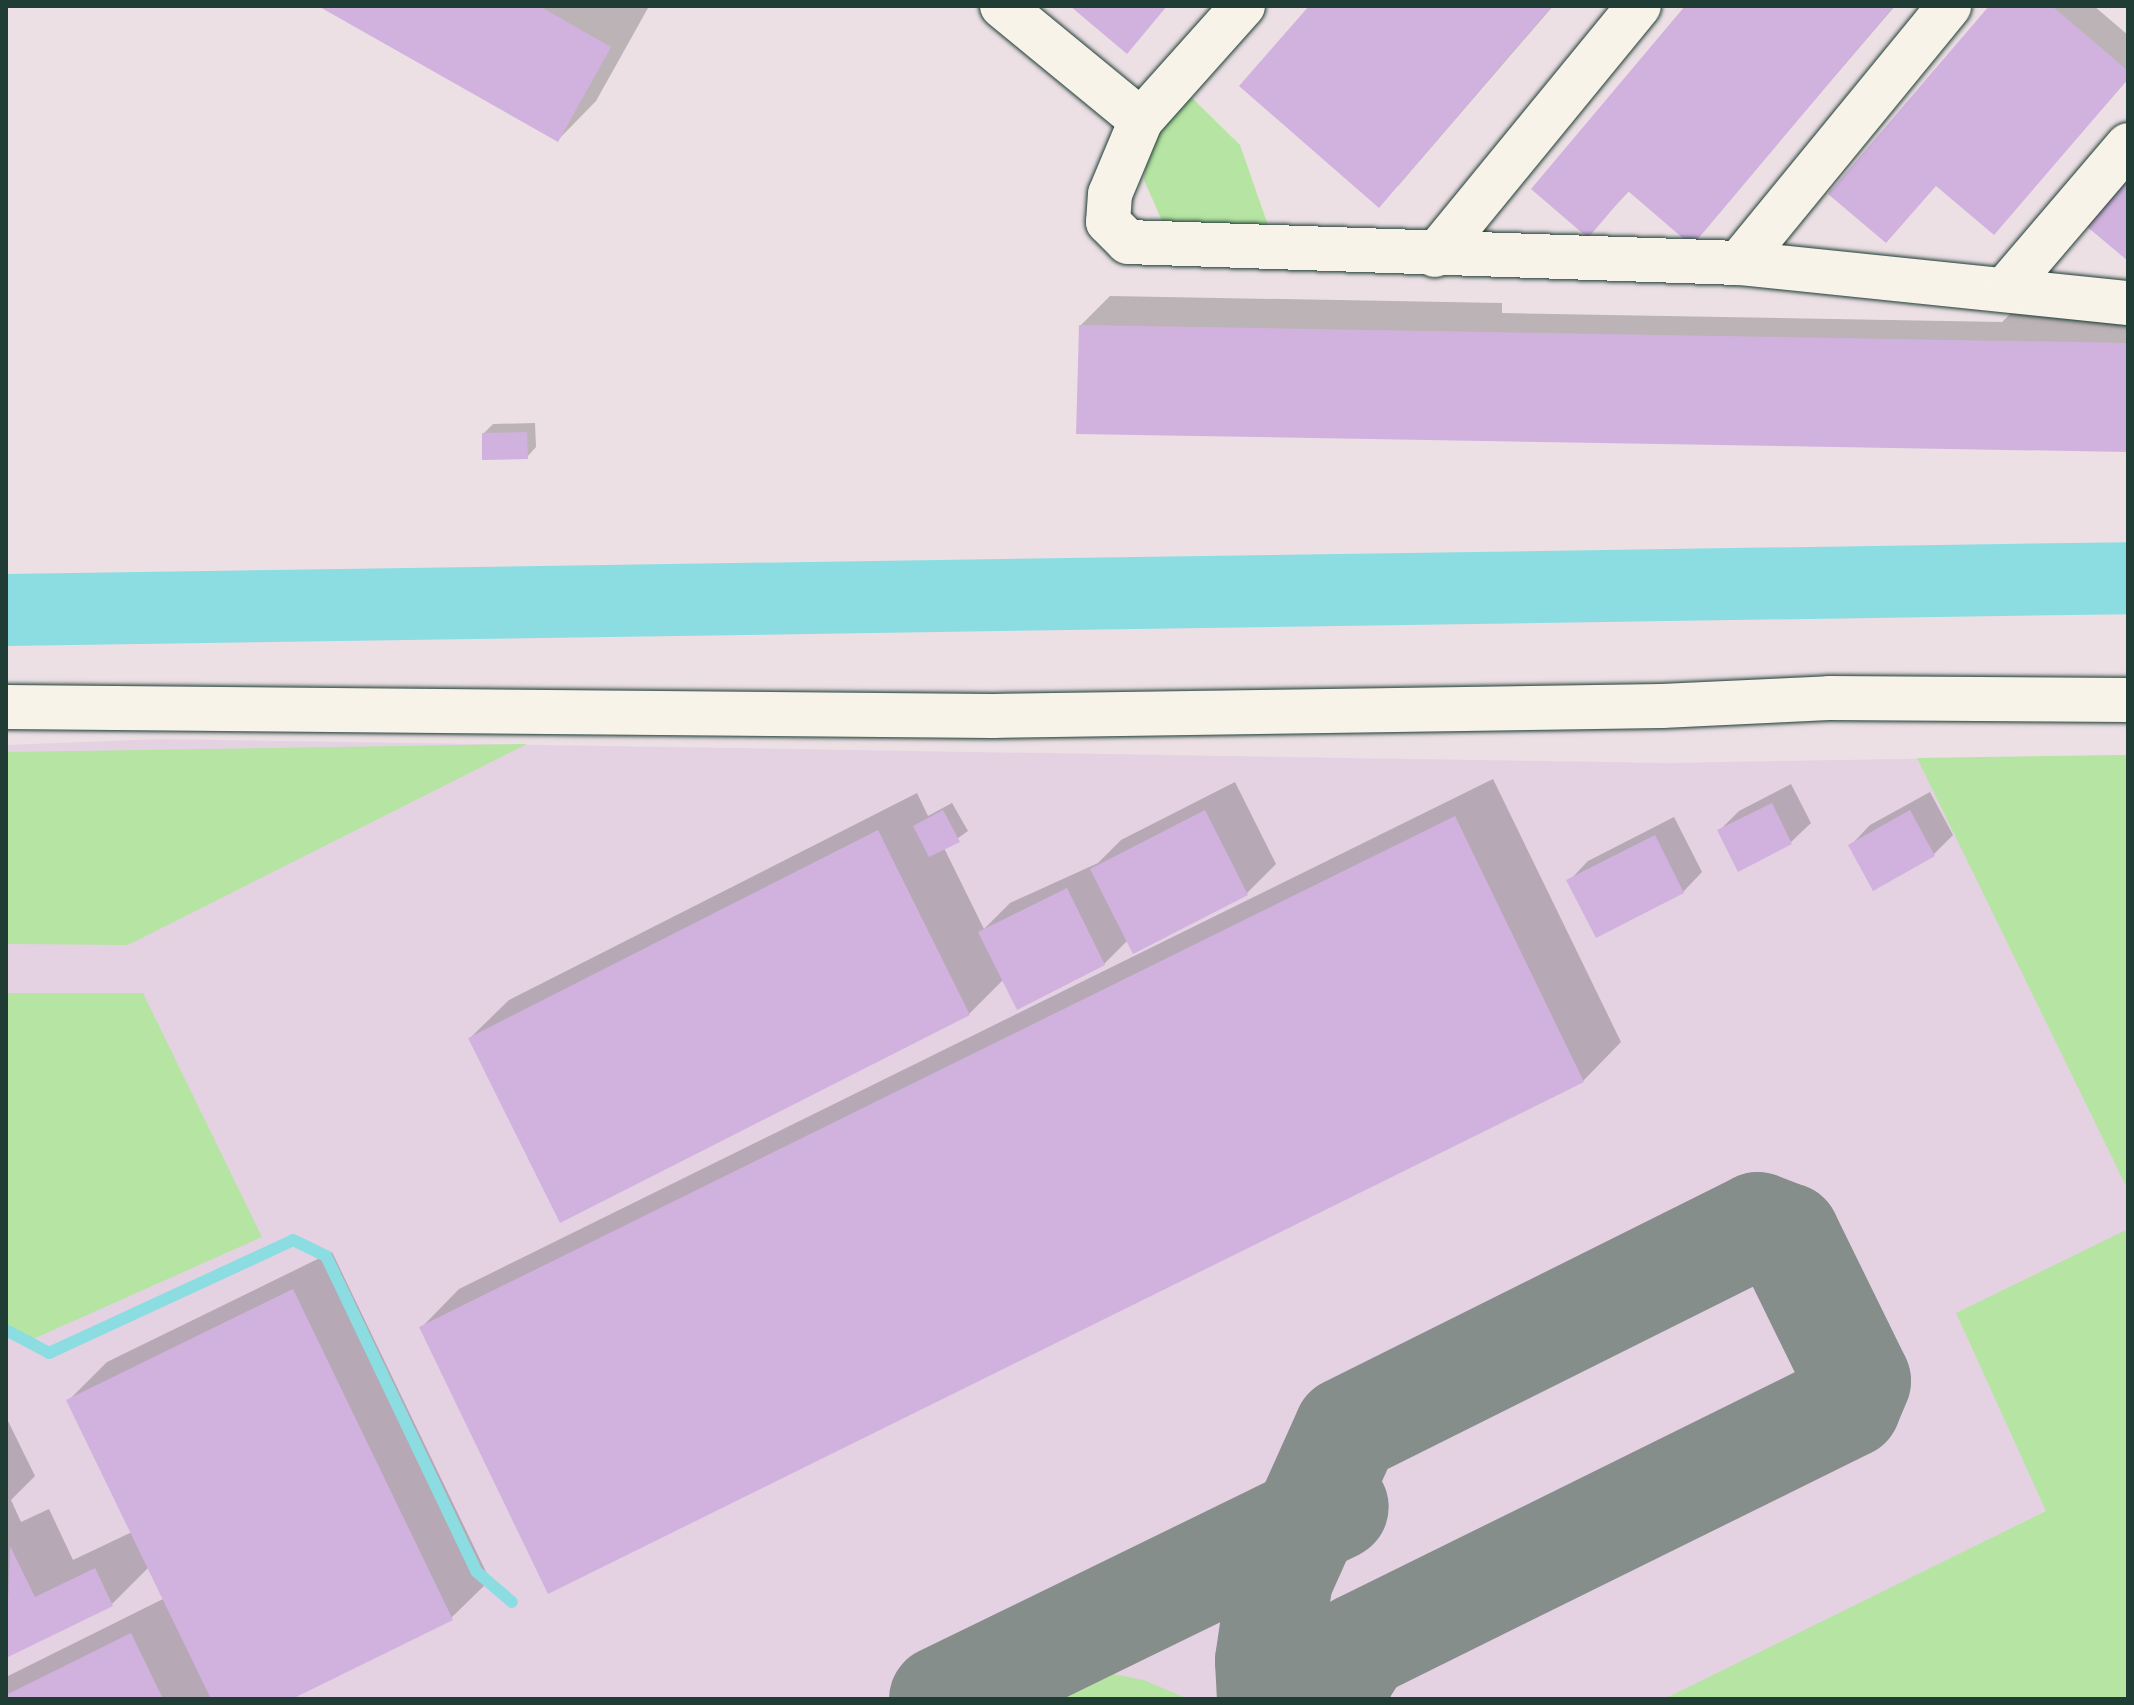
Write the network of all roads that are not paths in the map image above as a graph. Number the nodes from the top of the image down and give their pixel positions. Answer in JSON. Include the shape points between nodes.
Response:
{"nodes":[{"id":1,"x":1002,"y":6,"type":"edge"},
{"id":2,"x":1243,"y":6,"type":"edge"},
{"id":3,"x":1639,"y":6,"type":"edge"},
{"id":4,"x":1949,"y":6,"type":"edge"},
{"id":5,"x":1141,"y":120,"type":"junction"},
{"id":6,"x":2128,"y":145,"type":"edge"},
{"id":7,"x":1435,"y":255,"type":"junction"},
{"id":8,"x":1739,"y":263,"type":"junction"},
{"id":9,"x":2006,"y":288,"type":"junction"},
{"id":10,"x":2128,"y":303,"type":"edge"},
{"id":11,"x":2128,"y":700,"type":"edge"},
{"id":12,"x":6,"y":707,"type":"edge"}],
"edges":[{"from":1,"to":5,"type":"street"},
{"from":2,"to":5,"type":"street"},
{"from":3,"to":7,"type":"street"},
{"from":4,"to":8,"type":"street"},
{"from":5,"to":7,"type":"street","via":[[1110,194],[1108,222],[1128,242]]},
{"from":6,"to":9,"type":"street"},
{"from":7,"to":8,"type":"street"},
{"from":8,"to":9,"type":"street"},
{"from":9,"to":10,"type":"street"},
{"from":11,"to":12,"type":"street","via":[[1829,698],[1662,706],[993,716]]}]}
